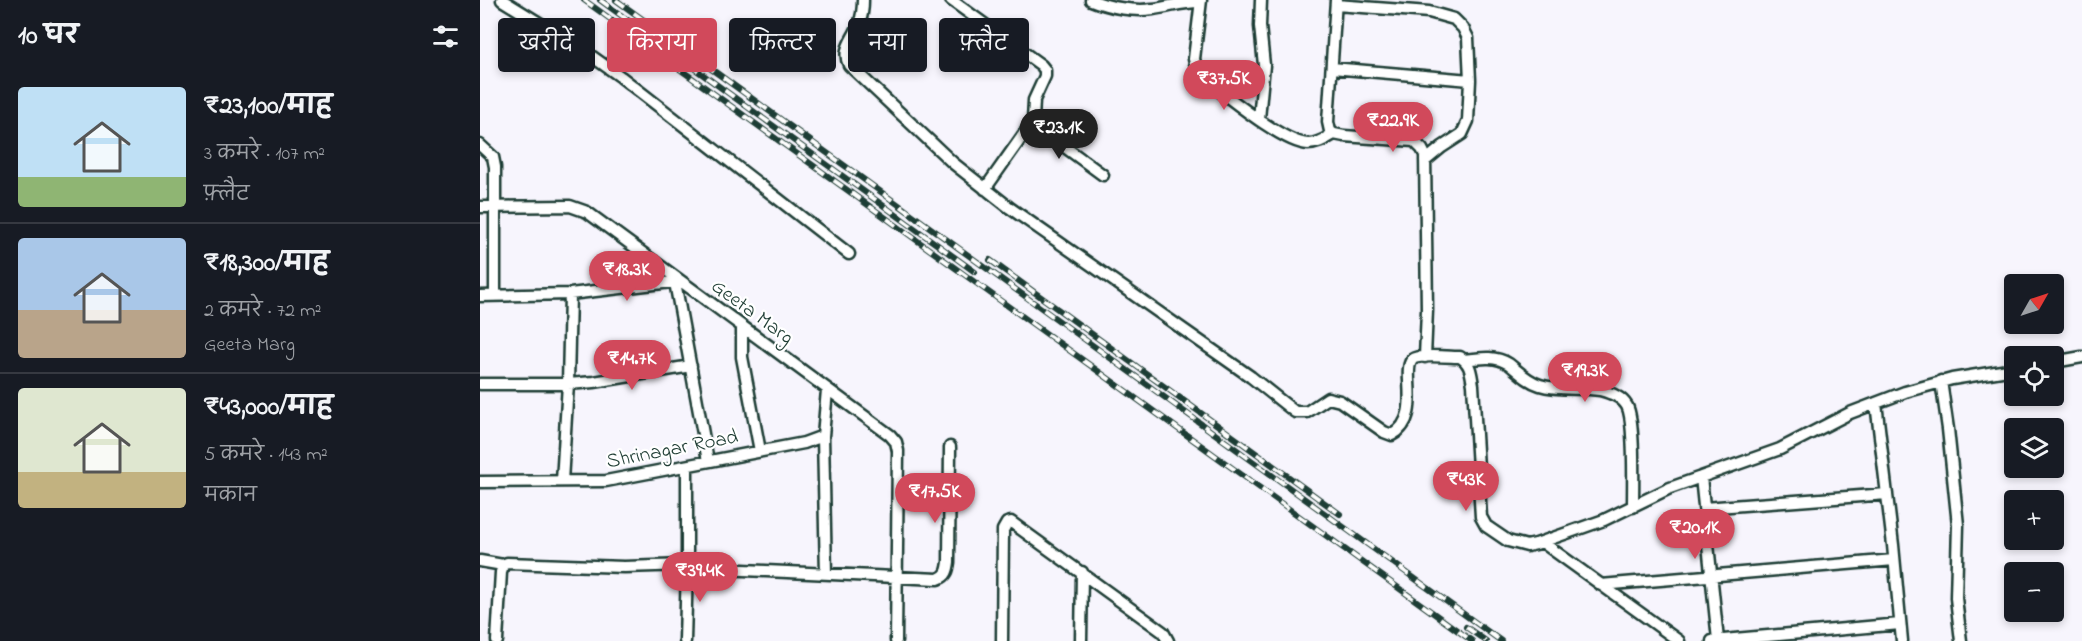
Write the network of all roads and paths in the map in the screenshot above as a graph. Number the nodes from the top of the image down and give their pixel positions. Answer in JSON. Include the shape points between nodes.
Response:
{"nodes":[{"id":1,"x":502,"y":0,"type":"edge"},
{"id":2,"x":863,"y":0,"type":"edge"},
{"id":3,"x":951,"y":0,"type":"edge"},
{"id":4,"x":1091,"y":0,"type":"edge"},
{"id":5,"x":1261,"y":0,"type":"edge"},
{"id":6,"x":1200,"y":1,"type":"edge"},
{"id":7,"x":1336,"y":2,"type":"edge"},
{"id":8,"x":1332,"y":68,"type":"junction"},
{"id":9,"x":1470,"y":80,"type":"junction"},
{"id":10,"x":1259,"y":119,"type":"junction"},
{"id":11,"x":1032,"y":123,"type":"junction"},
{"id":12,"x":1334,"y":134,"type":"junction"},
{"id":13,"x":480,"y":145,"type":"edge"},
{"id":14,"x":1425,"y":161,"type":"junction"},
{"id":15,"x":1102,"y":175,"type":"dead end"},
{"id":16,"x":985,"y":189,"type":"junction"},
{"id":17,"x":480,"y":207,"type":"edge"},
{"id":18,"x":495,"y":207,"type":"junction"},
{"id":19,"x":849,"y":254,"type":"dead end"},
{"id":20,"x":677,"y":282,"type":"junction"},
{"id":21,"x":570,"y":294,"type":"junction"},
{"id":22,"x":495,"y":295,"type":"junction"},
{"id":23,"x":480,"y":296,"type":"edge"},
{"id":24,"x":742,"y":327,"type":"junction"},
{"id":25,"x":1425,"y":357,"type":"junction"},
{"id":26,"x":2082,"y":357,"type":"edge"},
{"id":27,"x":1464,"y":360,"type":"junction"},
{"id":28,"x":2064,"y":360,"type":"edge"},
{"id":29,"x":691,"y":366,"type":"junction"},
{"id":30,"x":2004,"y":371,"type":"edge"},
{"id":31,"x":1941,"y":381,"type":"junction"},
{"id":32,"x":480,"y":384,"type":"edge"},
{"id":33,"x":568,"y":384,"type":"junction"},
{"id":34,"x":827,"y":390,"type":"junction"},
{"id":35,"x":1876,"y":403,"type":"junction"},
{"id":36,"x":823,"y":436,"type":"junction"},
{"id":37,"x":950,"y":447,"type":"dead end"},
{"id":38,"x":760,"y":451,"type":"junction"},
{"id":39,"x":708,"y":461,"type":"junction"},
{"id":40,"x":687,"y":466,"type":"junction"},
{"id":41,"x":1701,"y":477,"type":"junction"},
{"id":42,"x":562,"y":481,"type":"junction"},
{"id":43,"x":480,"y":482,"type":"edge"},
{"id":44,"x":1887,"y":494,"type":"junction"},
{"id":45,"x":1633,"y":507,"type":"junction"},
{"id":46,"x":1704,"y":508,"type":"junction"},
{"id":47,"x":1542,"y":542,"type":"junction"},
{"id":48,"x":1894,"y":560,"type":"junction"},
{"id":49,"x":480,"y":561,"type":"edge"},
{"id":50,"x":503,"y":565,"type":"junction"},
{"id":51,"x":687,"y":565,"type":"junction"},
{"id":52,"x":1082,"y":572,"type":"junction"},
{"id":53,"x":826,"y":574,"type":"junction"},
{"id":54,"x":1711,"y":576,"type":"junction"},
{"id":55,"x":896,"y":577,"type":"junction"},
{"id":56,"x":1601,"y":585,"type":"junction"},
{"id":57,"x":1900,"y":624,"type":"junction"},
{"id":58,"x":1718,"y":640,"type":"edge"},
{"id":59,"x":497,"y":641,"type":"edge"},
{"id":60,"x":685,"y":641,"type":"edge"},
{"id":61,"x":896,"y":641,"type":"edge"},
{"id":62,"x":1002,"y":641,"type":"edge"},
{"id":63,"x":1081,"y":641,"type":"edge"},
{"id":64,"x":1168,"y":641,"type":"edge"},
{"id":65,"x":1679,"y":641,"type":"edge"},
{"id":66,"x":1712,"y":641,"type":"edge"},
{"id":67,"x":1902,"y":641,"type":"edge"},
{"id":68,"x":1962,"y":641,"type":"edge"}],
"edges":[{"from":1,"to":19,"type":"street","via":[[621,77]]},
{"from":2,"to":16,"type":"street","via":[[860,23],[845,57],[849,65]]},
{"from":3,"to":11,"type":"street","via":[[1045,70],[1034,100]]},
{"from":4,"to":6,"type":"street","via":[[1143,10]]},
{"from":5,"to":10,"type":"street","via":[[1264,65]]},
{"from":6,"to":10,"type":"street","via":[[1194,59],[1198,74]]},
{"from":7,"to":8,"type":"street"},
{"from":7,"to":9,"type":"street","via":[[1429,12],[1454,19],[1468,38]]},
{"from":8,"to":9,"type":"street"},
{"from":8,"to":12,"type":"street","via":[[1328,127]]},
{"from":9,"to":14,"type":"street","via":[[1465,129]]},
{"from":10,"to":12,"type":"street","via":[[1288,138],[1306,144]]},
{"from":11,"to":15,"type":"street"},
{"from":11,"to":16,"type":"street"},
{"from":12,"to":14,"type":"street","via":[[1414,141],[1422,149]]},
{"from":13,"to":18,"type":"street","via":[[493,157]]},
{"from":14,"to":25,"type":"street"},
{"from":16,"to":25,"type":"street","via":[[1295,412],[1307,412],[1324,399],[1333,398],[1392,435],[1401,428],[1410,410],[1410,363],[1415,357]]},
{"from":17,"to":18,"type":"street","name":"Geeta Marg"},
{"from":18,"to":20,"type":"street","name":"Geeta Marg","via":[[579,208]]},
{"from":18,"to":22,"type":"street"},
{"from":20,"to":21,"type":"street"},
{"from":20,"to":24,"type":"street","name":"Geeta Marg"},
{"from":20,"to":29,"type":"street"},
{"from":21,"to":22,"type":"street"},
{"from":21,"to":33,"type":"street"},
{"from":22,"to":23,"type":"street"},
{"from":24,"to":34,"type":"street","name":"Geeta Marg"},
{"from":24,"to":38,"type":"street","via":[[744,369]]},
{"from":25,"to":27,"type":"street"},
{"from":26,"to":28,"type":"street"},
{"from":27,"to":45,"type":"street","via":[[1499,359],[1540,385],[1597,390],[1620,398],[1631,420]]},
{"from":27,"to":47,"type":"street","via":[[1473,385],[1482,521],[1508,541],[1527,546]]},
{"from":29,"to":33,"type":"street"},
{"from":29,"to":39,"type":"street"},
{"from":30,"to":31,"type":"street"},
{"from":31,"to":35,"type":"street"},
{"from":31,"to":68,"type":"street","via":[[1958,525],[1956,598]]},
{"from":32,"to":33,"type":"street"},
{"from":33,"to":42,"type":"street"},
{"from":34,"to":36,"type":"street"},
{"from":34,"to":55,"type":"street","name":"Geeta Marg","via":[[896,442]]},
{"from":35,"to":41,"type":"street","via":[[1780,449]]},
{"from":35,"to":44,"type":"street"},
{"from":36,"to":38,"type":"street","name":"Shrinagar Road"},
{"from":36,"to":53,"type":"street"},
{"from":37,"to":55,"type":"street","via":[[948,572],[938,579]]},
{"from":38,"to":39,"type":"street","name":"Shrinagar Road"},
{"from":39,"to":40,"type":"street","name":"Shrinagar Road"},
{"from":40,"to":42,"type":"street","name":"Shrinagar Road","via":[[606,481]]},
{"from":40,"to":51,"type":"street"},
{"from":41,"to":45,"type":"street"},
{"from":41,"to":46,"type":"street"},
{"from":42,"to":43,"type":"street","name":"Shrinagar Road"},
{"from":44,"to":46,"type":"street"},
{"from":44,"to":48,"type":"street"},
{"from":45,"to":47,"type":"street"},
{"from":46,"to":54,"type":"street"},
{"from":47,"to":56,"type":"street"},
{"from":48,"to":54,"type":"street"},
{"from":48,"to":57,"type":"street"},
{"from":49,"to":50,"type":"street"},
{"from":50,"to":51,"type":"street"},
{"from":50,"to":59,"type":"street"},
{"from":51,"to":53,"type":"street"},
{"from":51,"to":60,"type":"street"},
{"from":52,"to":62,"type":"street","via":[[1022,528],[1007,523],[1003,530]]},
{"from":52,"to":63,"type":"street"},
{"from":52,"to":64,"type":"street","via":[[1163,632]]},
{"from":53,"to":55,"type":"street"},
{"from":54,"to":56,"type":"street"},
{"from":54,"to":58,"type":"street"},
{"from":55,"to":61,"type":"street"},
{"from":56,"to":65,"type":"street"},
{"from":57,"to":58,"type":"street"},
{"from":57,"to":67,"type":"street"},
{"from":58,"to":66,"type":"street"}]}
